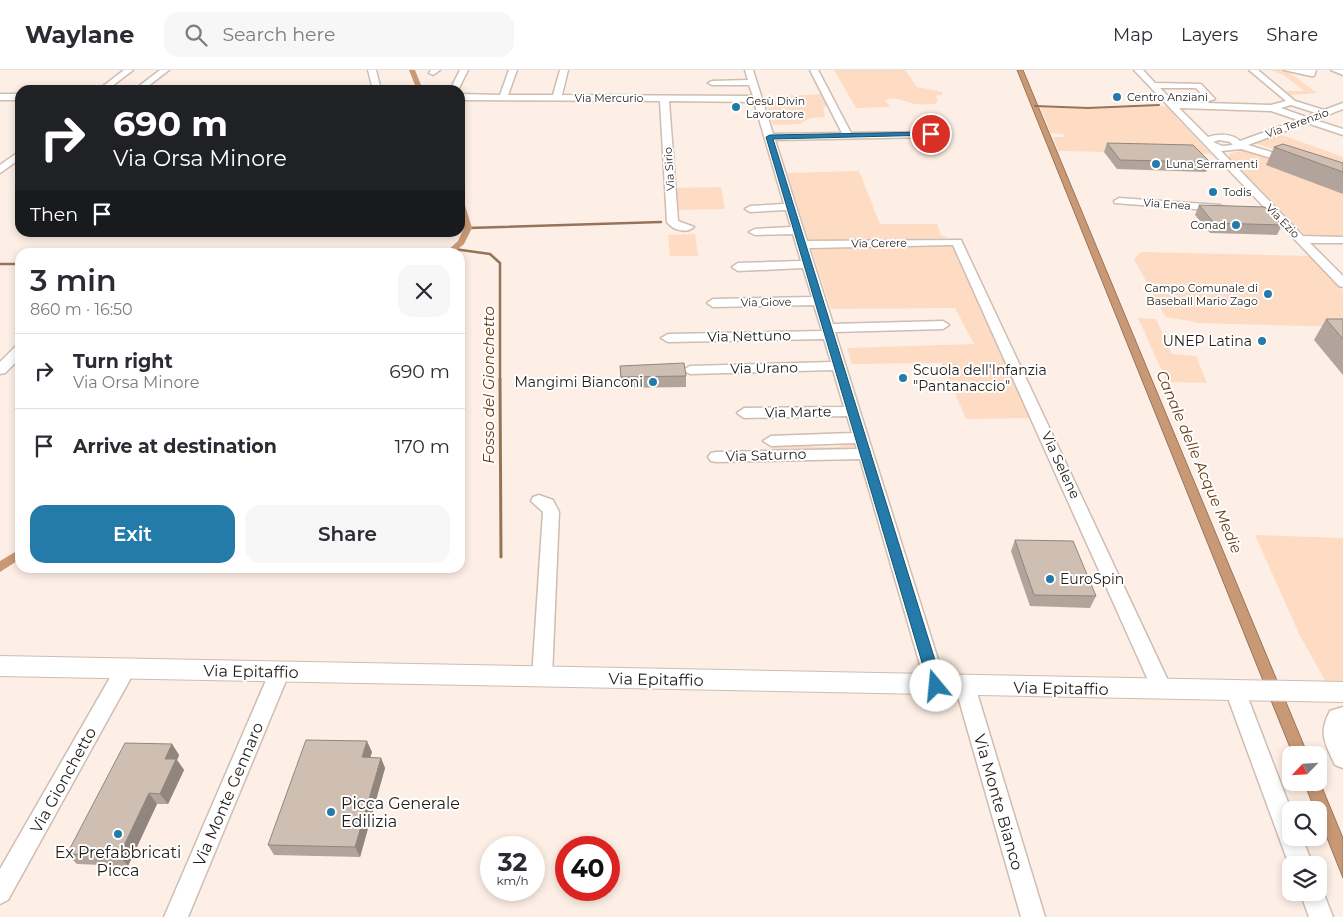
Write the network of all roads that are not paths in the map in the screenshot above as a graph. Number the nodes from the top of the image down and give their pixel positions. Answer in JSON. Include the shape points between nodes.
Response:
{"nodes":[{"id":1,"x":129,"y":70,"type":"edge"},
{"id":2,"x":165,"y":70,"type":"edge"},
{"id":3,"x":372,"y":70,"type":"edge"},
{"id":4,"x":464,"y":70,"type":"edge"},
{"id":5,"x":513,"y":70,"type":"edge"},
{"id":6,"x":564,"y":70,"type":"edge"},
{"id":7,"x":814,"y":70,"type":"edge"},
{"id":8,"x":1138,"y":70,"type":"edge"},
{"id":9,"x":1254,"y":70,"type":"edge"},
{"id":10,"x":1288,"y":70,"type":"edge"},
{"id":11,"x":1312,"y":70,"type":"edge"},
{"id":12,"x":1335,"y":70,"type":"edge"},
{"id":13,"x":1343,"y":73,"type":"edge"},
{"id":14,"x":751,"y":76,"type":"edge"},
{"id":15,"x":711,"y":79,"type":"dead end"},
{"id":16,"x":109,"y":85,"type":"edge"},
{"id":17,"x":145,"y":85,"type":"edge"},
{"id":18,"x":376,"y":85,"type":"edge"},
{"id":19,"x":456,"y":85,"type":"edge"},
{"id":20,"x":1152,"y":85,"type":"junction"},
{"id":21,"x":0,"y":97,"type":"edge"},
{"id":22,"x":15,"y":97,"type":"edge"},
{"id":23,"x":465,"y":98,"type":"edge"},
{"id":24,"x":503,"y":98,"type":"junction"},
{"id":25,"x":557,"y":98,"type":"junction"},
{"id":26,"x":664,"y":98,"type":"junction"},
{"id":27,"x":758,"y":99,"type":"junction"},
{"id":28,"x":1291,"y":102,"type":"junction"},
{"id":29,"x":1215,"y":103,"type":"junction"},
{"id":30,"x":1171,"y":105,"type":"junction"},
{"id":31,"x":1343,"y":106,"type":"edge"},
{"id":32,"x":1272,"y":108,"type":"junction"},
{"id":33,"x":1324,"y":113,"type":"junction"},
{"id":34,"x":1306,"y":120,"type":"junction"},
{"id":35,"x":1191,"y":126,"type":"junction"},
{"id":36,"x":1343,"y":132,"type":"edge"},
{"id":37,"x":931,"y":134,"type":"dead end"},
{"id":38,"x":848,"y":135,"type":"junction"},
{"id":39,"x":770,"y":137,"type":"junction"},
{"id":40,"x":1218,"y":137,"type":"junction"},
{"id":41,"x":1207,"y":142,"type":"junction"},
{"id":42,"x":1239,"y":144,"type":"junction"},
{"id":43,"x":15,"y":158,"type":"edge"},
{"id":44,"x":1223,"y":159,"type":"junction"},
{"id":45,"x":1297,"y":163,"type":"edge"},
{"id":46,"x":0,"y":170,"type":"edge"},
{"id":47,"x":1120,"y":201,"type":"dead end"},
{"id":48,"x":791,"y":207,"type":"junction"},
{"id":49,"x":750,"y":209,"type":"dead end"},
{"id":50,"x":1235,"y":209,"type":"edge"},
{"id":51,"x":1255,"y":210,"type":"edge"},
{"id":52,"x":1274,"y":211,"type":"junction"},
{"id":53,"x":688,"y":227,"type":"dead end"},
{"id":54,"x":798,"y":230,"type":"junction"},
{"id":55,"x":755,"y":232,"type":"dead end"},
{"id":56,"x":1301,"y":239,"type":"junction"},
{"id":57,"x":1343,"y":240,"type":"edge"},
{"id":58,"x":956,"y":242,"type":"joint"},
{"id":59,"x":802,"y":245,"type":"junction"},
{"id":60,"x":808,"y":264,"type":"junction"},
{"id":61,"x":738,"y":267,"type":"dead end"},
{"id":62,"x":1343,"y":283,"type":"edge"},
{"id":63,"x":819,"y":301,"type":"junction"},
{"id":64,"x":713,"y":303,"type":"dead end"},
{"id":65,"x":943,"y":326,"type":"dead end"},
{"id":66,"x":829,"y":331,"type":"junction"},
{"id":67,"x":668,"y":338,"type":"dead end"},
{"id":68,"x":15,"y":355,"type":"edge"},
{"id":69,"x":839,"y":366,"type":"junction"},
{"id":70,"x":0,"y":370,"type":"edge"},
{"id":71,"x":690,"y":370,"type":"dead end"},
{"id":72,"x":853,"y":411,"type":"junction"},
{"id":73,"x":744,"y":413,"type":"dead end"},
{"id":74,"x":861,"y":438,"type":"junction"},
{"id":75,"x":771,"y":441,"type":"dead end"},
{"id":76,"x":815,"y":447,"type":"junction"},
{"id":77,"x":866,"y":454,"type":"junction"},
{"id":78,"x":716,"y":457,"type":"dead end"},
{"id":79,"x":539,"y":501,"type":"dead end"},
{"id":80,"x":0,"y":666,"type":"edge"},
{"id":81,"x":126,"y":668,"type":"junction"},
{"id":82,"x":280,"y":671,"type":"junction"},
{"id":83,"x":542,"y":677,"type":"junction"},
{"id":84,"x":936,"y":686,"type":"junction"},
{"id":85,"x":965,"y":686,"type":"junction"},
{"id":86,"x":1162,"y":689,"type":"junction"},
{"id":87,"x":1241,"y":690,"type":"junction"},
{"id":88,"x":1343,"y":692,"type":"edge"},
{"id":89,"x":1343,"y":716,"type":"edge"},
{"id":90,"x":1343,"y":758,"type":"edge"},
{"id":91,"x":1298,"y":856,"type":"edge"},
{"id":92,"x":0,"y":892,"type":"edge"},
{"id":93,"x":1315,"y":901,"type":"edge"},
{"id":94,"x":176,"y":917,"type":"edge"},
{"id":95,"x":1033,"y":917,"type":"edge"},
{"id":96,"x":1321,"y":917,"type":"edge"}],
"edges":[{"from":1,"to":16,"type":"street"},
{"from":2,"to":17,"type":"street"},
{"from":3,"to":18,"type":"street"},
{"from":4,"to":19,"type":"street"},
{"from":5,"to":24,"type":"street"},
{"from":6,"to":25,"type":"street"},
{"from":7,"to":38,"type":"street"},
{"from":8,"to":20,"type":"street","name":"Via Ezio"},
{"from":9,"to":28,"type":"street"},
{"from":10,"to":11,"type":"street","via":[[1310,74]]},
{"from":12,"to":13,"type":"street"},
{"from":14,"to":15,"type":"street"},
{"from":14,"to":27,"type":"street"},
{"from":20,"to":29,"type":"street","via":[[1198,86]]},
{"from":20,"to":30,"type":"street","name":"Via Ezio"},
{"from":21,"to":22,"type":"street"},
{"from":23,"to":24,"type":"street","name":"Via Mercurio"},
{"from":24,"to":25,"type":"street","name":"Via Mercurio"},
{"from":25,"to":26,"type":"street","name":"Via Mercurio"},
{"from":26,"to":27,"type":"street","name":"Via Mercurio"},
{"from":26,"to":53,"type":"street","name":"Via Sirio","via":[[673,222],[677,226]]},
{"from":27,"to":39,"type":"street"},
{"from":28,"to":32,"type":"street"},
{"from":28,"to":33,"type":"street"},
{"from":29,"to":30,"type":"street"},
{"from":29,"to":32,"type":"street"},
{"from":30,"to":35,"type":"street","name":"Via Ezio"},
{"from":31,"to":33,"type":"street","name":"Via Terenzio"},
{"from":32,"to":34,"type":"street"},
{"from":33,"to":34,"type":"street","name":"Via Terenzio"},
{"from":34,"to":36,"type":"street"},
{"from":34,"to":42,"type":"street","name":"Via Terenzio"},
{"from":35,"to":40,"type":"street","name":"Via Ezio"},
{"from":35,"to":41,"type":"street","name":"Via Ezio"},
{"from":37,"to":38,"type":"street"},
{"from":38,"to":39,"type":"street"},
{"from":39,"to":48,"type":"street"},
{"from":40,"to":41,"type":"street"},
{"from":40,"to":42,"type":"street","name":"Via Ezio"},
{"from":41,"to":42,"type":"street"},
{"from":41,"to":44,"type":"street","name":"Via Ezio"},
{"from":42,"to":44,"type":"street","via":[[1225,153]]},
{"from":42,"to":45,"type":"street"},
{"from":43,"to":46,"type":"street"},
{"from":44,"to":52,"type":"street","name":"Via Ezio"},
{"from":47,"to":50,"type":"street","name":"Via Enea"},
{"from":48,"to":49,"type":"street"},
{"from":48,"to":54,"type":"street"},
{"from":51,"to":52,"type":"street"},
{"from":52,"to":56,"type":"street","name":"Via Ezio"},
{"from":54,"to":55,"type":"street"},
{"from":54,"to":59,"type":"street"},
{"from":56,"to":57,"type":"street"},
{"from":56,"to":62,"type":"street","name":"Via Ezio"},
{"from":58,"to":59,"type":"street","name":"Via Cerere"},
{"from":58,"to":86,"type":"street","name":"Via Selene"},
{"from":59,"to":60,"type":"street"},
{"from":60,"to":61,"type":"street"},
{"from":60,"to":63,"type":"street"},
{"from":63,"to":64,"type":"street","name":"Via Giove"},
{"from":63,"to":66,"type":"street"},
{"from":65,"to":66,"type":"street","name":"Via Nettuno"},
{"from":66,"to":67,"type":"street","name":"Via Nettuno"},
{"from":66,"to":69,"type":"street"},
{"from":68,"to":70,"type":"street"},
{"from":69,"to":71,"type":"street","name":"Via Urano"},
{"from":69,"to":72,"type":"street"},
{"from":72,"to":73,"type":"street","name":"Via Marte"},
{"from":72,"to":74,"type":"street"},
{"from":74,"to":76,"type":"street","name":"Via Saturno"},
{"from":74,"to":77,"type":"street"},
{"from":75,"to":76,"type":"street","name":"Via Saturno"},
{"from":76,"to":77,"type":"street","name":"Via Saturno"},
{"from":76,"to":78,"type":"street","name":"Via Saturno"},
{"from":77,"to":84,"type":"street"},
{"from":79,"to":83,"type":"street","via":[[546,504],[551,512]]},
{"from":80,"to":81,"type":"main road","name":"Via Epitaffio"},
{"from":81,"to":82,"type":"main road","name":"Via Epitaffio"},
{"from":81,"to":92,"type":"street","name":"Via Gionchetto"},
{"from":82,"to":83,"type":"main road","name":"Via Epitaffio"},
{"from":82,"to":94,"type":"street","name":"Via Monte Gennaro"},
{"from":83,"to":84,"type":"main road","name":"Via Epitaffio"},
{"from":84,"to":85,"type":"main road","name":"Via Epitaffio"},
{"from":85,"to":86,"type":"main road","name":"Via Epitaffio"},
{"from":85,"to":95,"type":"street","name":"Via Monte Bianco"},
{"from":86,"to":87,"type":"main road","name":"Via Epitaffio"},
{"from":87,"to":88,"type":"main road","name":"Via Epitaffio"},
{"from":87,"to":91,"type":"street"},
{"from":89,"to":90,"type":"street","via":[[1337,718],[1332,726],[1333,737]]},
{"from":93,"to":96,"type":"street"}]}
